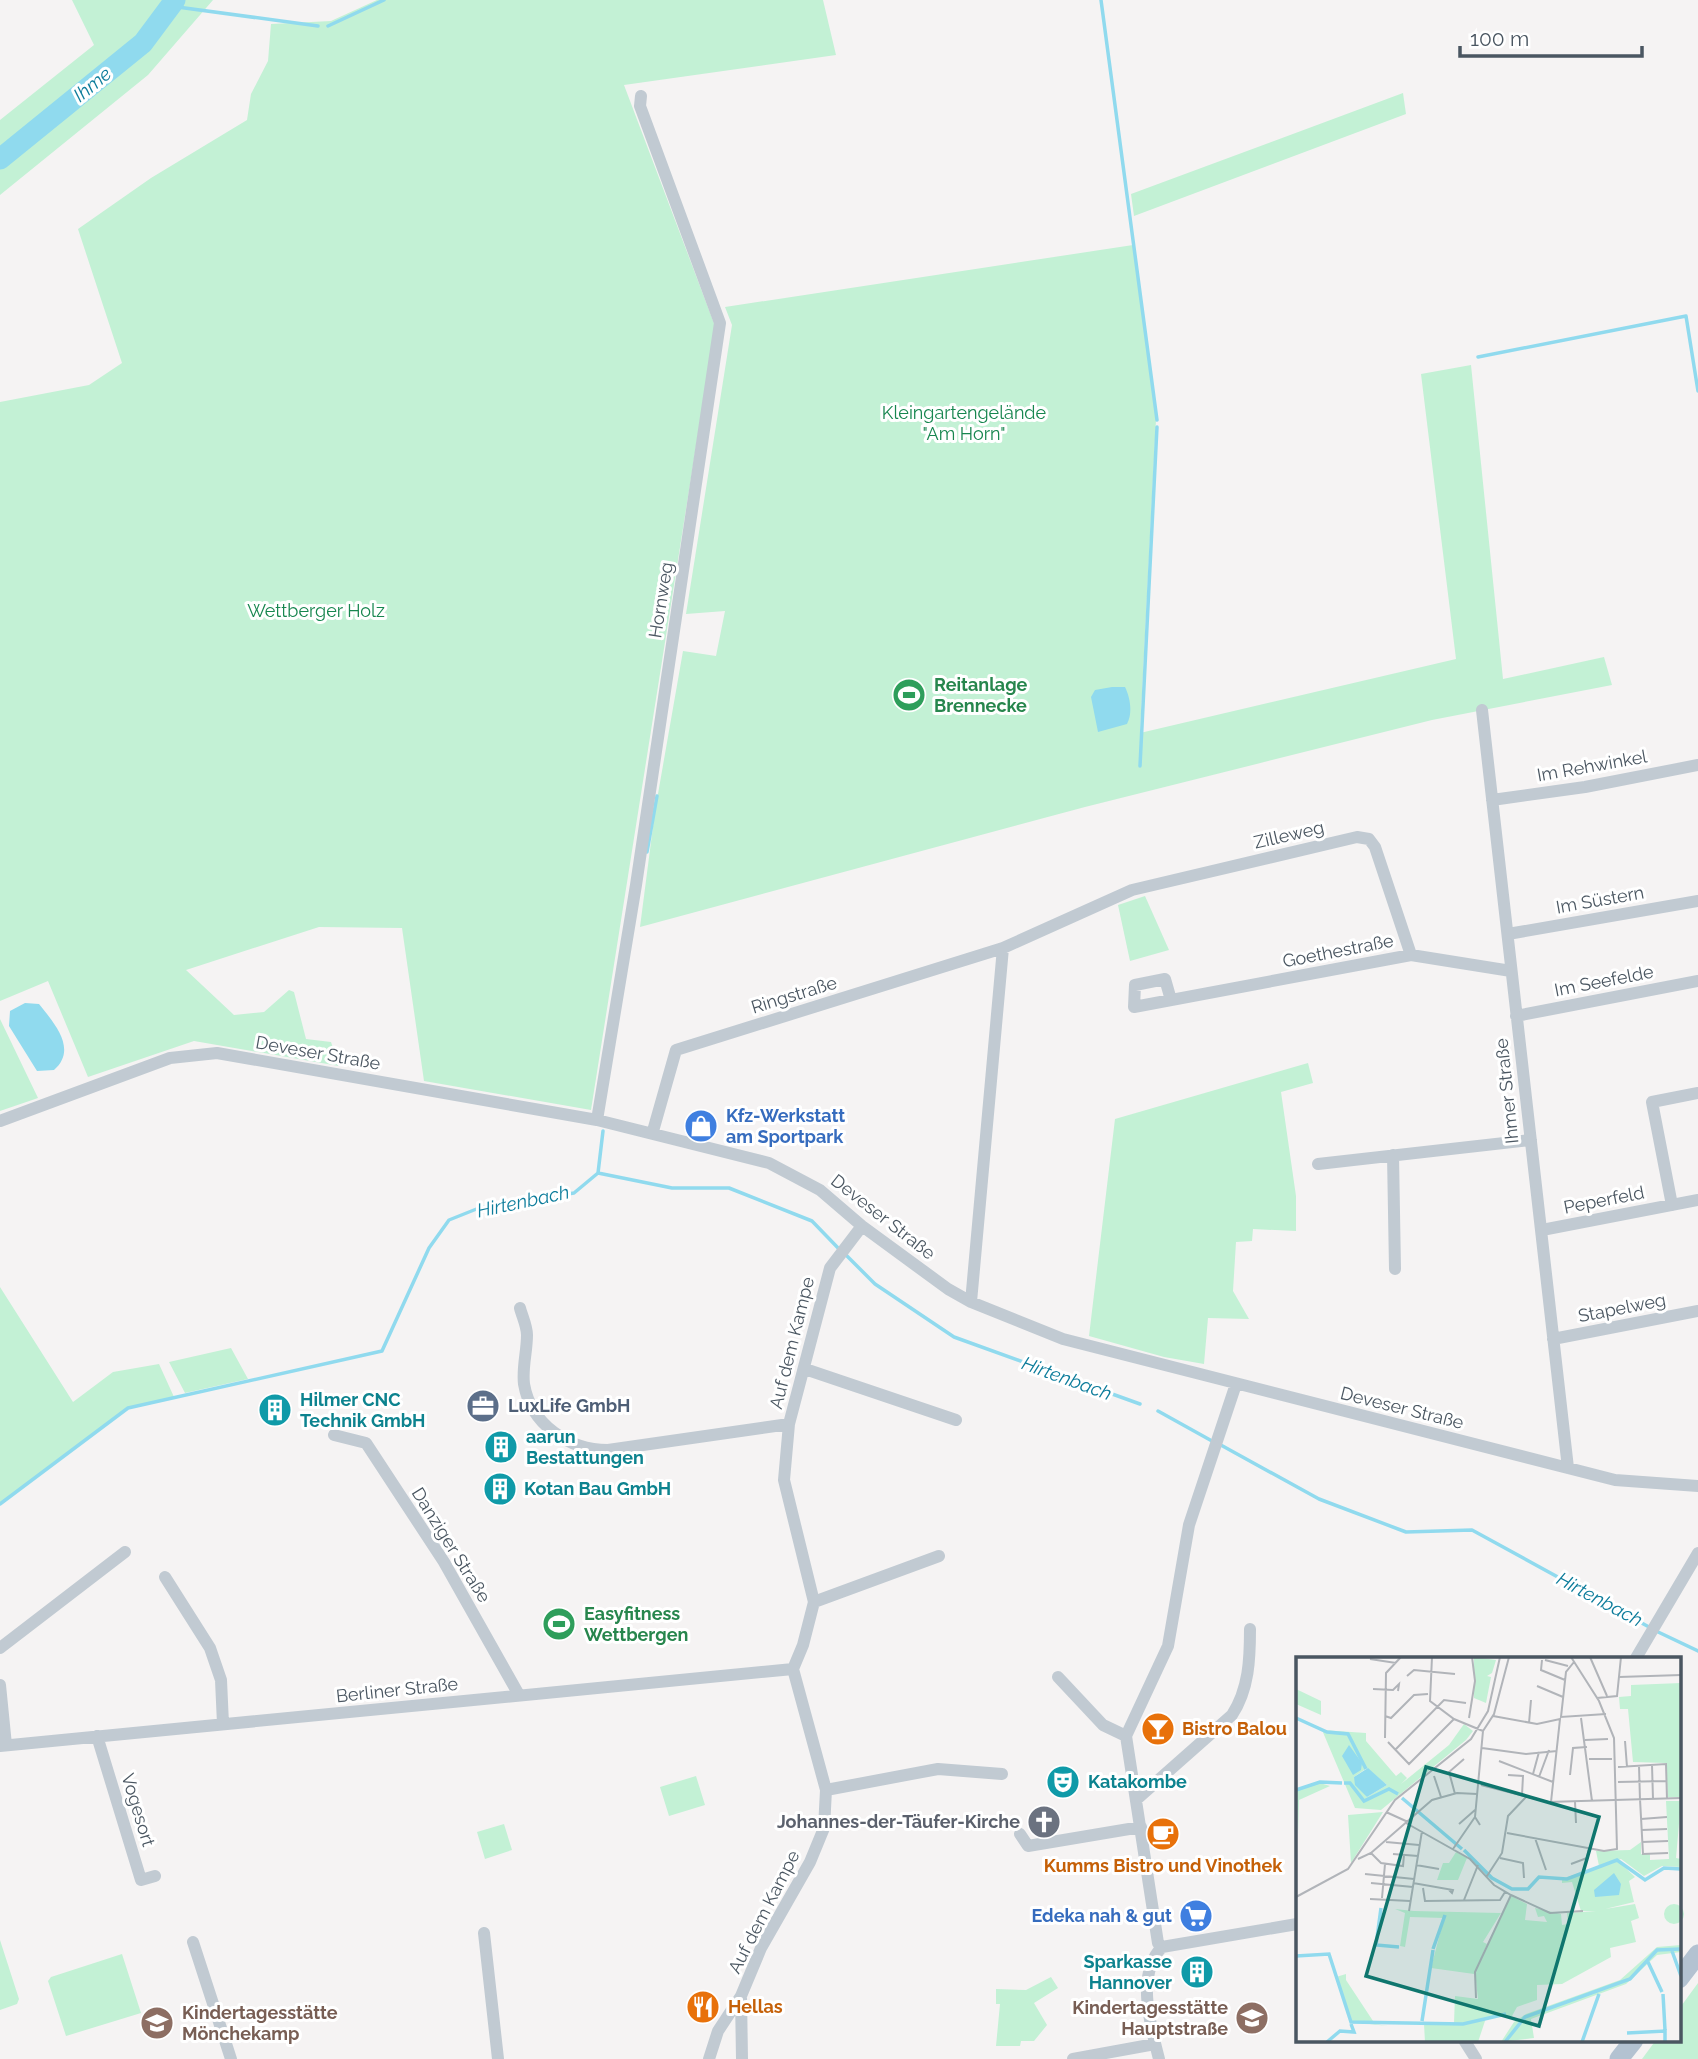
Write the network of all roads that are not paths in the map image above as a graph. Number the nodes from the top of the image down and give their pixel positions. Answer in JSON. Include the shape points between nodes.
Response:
{"nodes":[{"id":1,"x":641,"y":96,"type":"dead end"},
{"id":2,"x":1482,"y":710,"type":"dead end"},
{"id":3,"x":1698,"y":765,"type":"edge"},
{"id":4,"x":1492,"y":800,"type":"junction"},
{"id":5,"x":1698,"y":901,"type":"edge"},
{"id":6,"x":1099,"y":904,"type":"joint"},
{"id":7,"x":1507,"y":934,"type":"junction"},
{"id":8,"x":1003,"y":948,"type":"junction"},
{"id":9,"x":1411,"y":955,"type":"junction"},
{"id":10,"x":1511,"y":971,"type":"junction"},
{"id":11,"x":1698,"y":981,"type":"edge"},
{"id":12,"x":1171,"y":1000,"type":"dead end"},
{"id":13,"x":1517,"y":1016,"type":"junction"},
{"id":14,"x":1698,"y":1093,"type":"edge"},
{"id":15,"x":597,"y":1119,"type":"junction"},
{"id":16,"x":0,"y":1121,"type":"edge"},
{"id":17,"x":653,"y":1131,"type":"junction"},
{"id":18,"x":1531,"y":1140,"type":"junction"},
{"id":19,"x":1393,"y":1155,"type":"junction"},
{"id":20,"x":1318,"y":1164,"type":"dead end"},
{"id":21,"x":1698,"y":1200,"type":"edge"},
{"id":22,"x":1672,"y":1205,"type":"junction"},
{"id":23,"x":862,"y":1226,"type":"junction"},
{"id":24,"x":1542,"y":1230,"type":"junction"},
{"id":25,"x":1395,"y":1269,"type":"dead end"},
{"id":26,"x":971,"y":1301,"type":"junction"},
{"id":27,"x":520,"y":1308,"type":"dead end"},
{"id":28,"x":1698,"y":1311,"type":"edge"},
{"id":29,"x":1553,"y":1339,"type":"junction"},
{"id":30,"x":805,"y":1369,"type":"junction"},
{"id":31,"x":1236,"y":1384,"type":"junction"},
{"id":32,"x":956,"y":1420,"type":"dead end"},
{"id":33,"x":789,"y":1424,"type":"junction"},
{"id":34,"x":334,"y":1435,"type":"dead end"},
{"id":35,"x":1568,"y":1468,"type":"junction"},
{"id":36,"x":1698,"y":1486,"type":"edge"},
{"id":37,"x":125,"y":1552,"type":"dead end"},
{"id":38,"x":1698,"y":1552,"type":"edge"},
{"id":39,"x":939,"y":1556,"type":"dead end"},
{"id":40,"x":165,"y":1577,"type":"dead end"},
{"id":41,"x":814,"y":1602,"type":"junction"},
{"id":42,"x":1250,"y":1629,"type":"dead end"},
{"id":43,"x":0,"y":1648,"type":"edge"},
{"id":44,"x":1637,"y":1657,"type":"edge"},
{"id":45,"x":793,"y":1669,"type":"junction"},
{"id":46,"x":1058,"y":1677,"type":"dead end"},
{"id":47,"x":0,"y":1685,"type":"edge"},
{"id":48,"x":519,"y":1695,"type":"junction"},
{"id":49,"x":223,"y":1724,"type":"junction"},
{"id":50,"x":97,"y":1736,"type":"junction"},
{"id":51,"x":1126,"y":1736,"type":"junction"},
{"id":52,"x":3,"y":1746,"type":"edge"},
{"id":53,"x":1002,"y":1774,"type":"dead end"},
{"id":54,"x":826,"y":1790,"type":"junction"},
{"id":55,"x":1137,"y":1799,"type":"junction"},
{"id":56,"x":1140,"y":1827,"type":"junction"},
{"id":57,"x":1020,"y":1834,"type":"dead end"},
{"id":58,"x":155,"y":1876,"type":"dead end"},
{"id":59,"x":1296,"y":1924,"type":"edge"},
{"id":60,"x":484,"y":1933,"type":"dead end"},
{"id":61,"x":193,"y":1942,"type":"dead end"},
{"id":62,"x":1162,"y":1947,"type":"junction"},
{"id":63,"x":1698,"y":1954,"type":"edge"},
{"id":64,"x":1680,"y":1978,"type":"edge"},
{"id":65,"x":741,"y":1996,"type":"junction"},
{"id":66,"x":1465,"y":2042,"type":"edge"},
{"id":67,"x":1632,"y":2042,"type":"edge"},
{"id":68,"x":1155,"y":2044,"type":"junction"},
{"id":69,"x":230,"y":2059,"type":"edge"},
{"id":70,"x":498,"y":2059,"type":"edge"},
{"id":71,"x":709,"y":2059,"type":"edge"},
{"id":72,"x":743,"y":2059,"type":"edge"},
{"id":73,"x":1073,"y":2059,"type":"edge"},
{"id":74,"x":1158,"y":2059,"type":"edge"},
{"id":75,"x":1476,"y":2059,"type":"edge"},
{"id":76,"x":1619,"y":2059,"type":"edge"}],
"edges":[{"from":1,"to":15,"type":"street","name":"Hornweg","via":[[640,106],[720,323]]},
{"from":2,"to":4,"type":"street","name":"Ihmer Straße"},
{"from":3,"to":4,"type":"street","name":"Im Rehwinkel"},
{"from":4,"to":7,"type":"street","name":"Ihmer Straße"},
{"from":5,"to":7,"type":"street","name":"Im Süstern"},
{"from":6,"to":8,"type":"street","name":"Ringstraße"},
{"from":6,"to":9,"type":"street","name":"Zilleweg","via":[[1132,890],[1363,836],[1375,847]]},
{"from":7,"to":10,"type":"street","name":"Ihmer Straße"},
{"from":8,"to":17,"type":"street","name":"Ringstraße","via":[[676,1050]]},
{"from":8,"to":26,"type":"street"},
{"from":9,"to":10,"type":"street","name":"Goethestraße"},
{"from":9,"to":12,"type":"street","name":"Goethestraße"},
{"from":10,"to":13,"type":"street","name":"Ihmer Straße"},
{"from":11,"to":13,"type":"street","name":"Im Seefelde"},
{"from":13,"to":18,"type":"street","name":"Ihmer Straße"},
{"from":14,"to":22,"type":"street","name":"Peperfeld","via":[[1652,1102]]},
{"from":15,"to":16,"type":"street","name":"Deveser Straße","via":[[218,1053],[170,1058]]},
{"from":15,"to":17,"type":"street","name":"Deveser Straße"},
{"from":17,"to":23,"type":"street","name":"Deveser Straße","via":[[769,1163],[820,1190]]},
{"from":18,"to":19,"type":"street"},
{"from":18,"to":24,"type":"street","name":"Ihmer Straße"},
{"from":19,"to":20,"type":"street"},
{"from":19,"to":25,"type":"street"},
{"from":21,"to":22,"type":"street","name":"Peperfeld"},
{"from":22,"to":24,"type":"street","name":"Peperfeld"},
{"from":23,"to":26,"type":"street","name":"Deveser Straße"},
{"from":23,"to":30,"type":"street","name":"Auf dem Kampe","via":[[830,1268]]},
{"from":24,"to":29,"type":"street","name":"Ihmer Straße"},
{"from":26,"to":31,"type":"street","name":"Deveser Straße","via":[[1070,1341]]},
{"from":27,"to":33,"type":"street","via":[[528,1333],[525,1387],[540,1419],[568,1442],[589,1450],[608,1450]]},
{"from":28,"to":29,"type":"street","name":"Stapelweg"},
{"from":29,"to":35,"type":"street","name":"Ihmer Straße"},
{"from":30,"to":32,"type":"street"},
{"from":30,"to":33,"type":"street","name":"Auf dem Kampe"},
{"from":31,"to":35,"type":"street","name":"Deveser Straße"},
{"from":31,"to":51,"type":"street","via":[[1184,1548],[1168,1646]]},
{"from":33,"to":41,"type":"street","name":"Auf dem Kampe","via":[[784,1480]]},
{"from":34,"to":48,"type":"street","name":"Danziger Straße","via":[[366,1443],[444,1562]]},
{"from":35,"to":36,"type":"street","name":"Deveser Straße","via":[[1615,1480]]},
{"from":37,"to":43,"type":"street"},
{"from":38,"to":44,"type":"street"},
{"from":39,"to":41,"type":"street"},
{"from":40,"to":49,"type":"street","via":[[211,1648],[220,1680]]},
{"from":41,"to":45,"type":"street","name":"Auf dem Kampe"},
{"from":42,"to":55,"type":"street","via":[[1250,1666],[1232,1715]]},
{"from":45,"to":48,"type":"street","name":"Berliner Straße"},
{"from":45,"to":54,"type":"street","name":"Auf dem Kampe"},
{"from":46,"to":51,"type":"street","via":[[1103,1726]]},
{"from":47,"to":52,"type":"street","name":"Berliner Straße"},
{"from":48,"to":49,"type":"street","name":"Berliner Straße"},
{"from":49,"to":50,"type":"street","name":"Berliner Straße"},
{"from":50,"to":52,"type":"street","name":"Berliner Straße"},
{"from":50,"to":58,"type":"street","name":"Vogesort","via":[[141,1880]]},
{"from":51,"to":55,"type":"street"},
{"from":53,"to":54,"type":"street","via":[[938,1769]]},
{"from":54,"to":65,"type":"street","name":"Auf dem Kampe","via":[[824,1828],[815,1851],[761,1948]]},
{"from":55,"to":56,"type":"street"},
{"from":56,"to":57,"type":"street","via":[[1028,1846]]},
{"from":56,"to":62,"type":"street"},
{"from":59,"to":62,"type":"street"},
{"from":60,"to":70,"type":"street"},
{"from":61,"to":69,"type":"street"},
{"from":62,"to":68,"type":"street","via":[[1150,1968],[1148,2000]]},
{"from":63,"to":64,"type":"main road"},
{"from":65,"to":71,"type":"street","name":"Auf dem Kampe","via":[[718,2032]]},
{"from":65,"to":72,"type":"street","name":"Auf dem Kampe"},
{"from":66,"to":75,"type":"street"},
{"from":67,"to":76,"type":"main road"},
{"from":68,"to":73,"type":"street"},
{"from":68,"to":74,"type":"street"}]}
